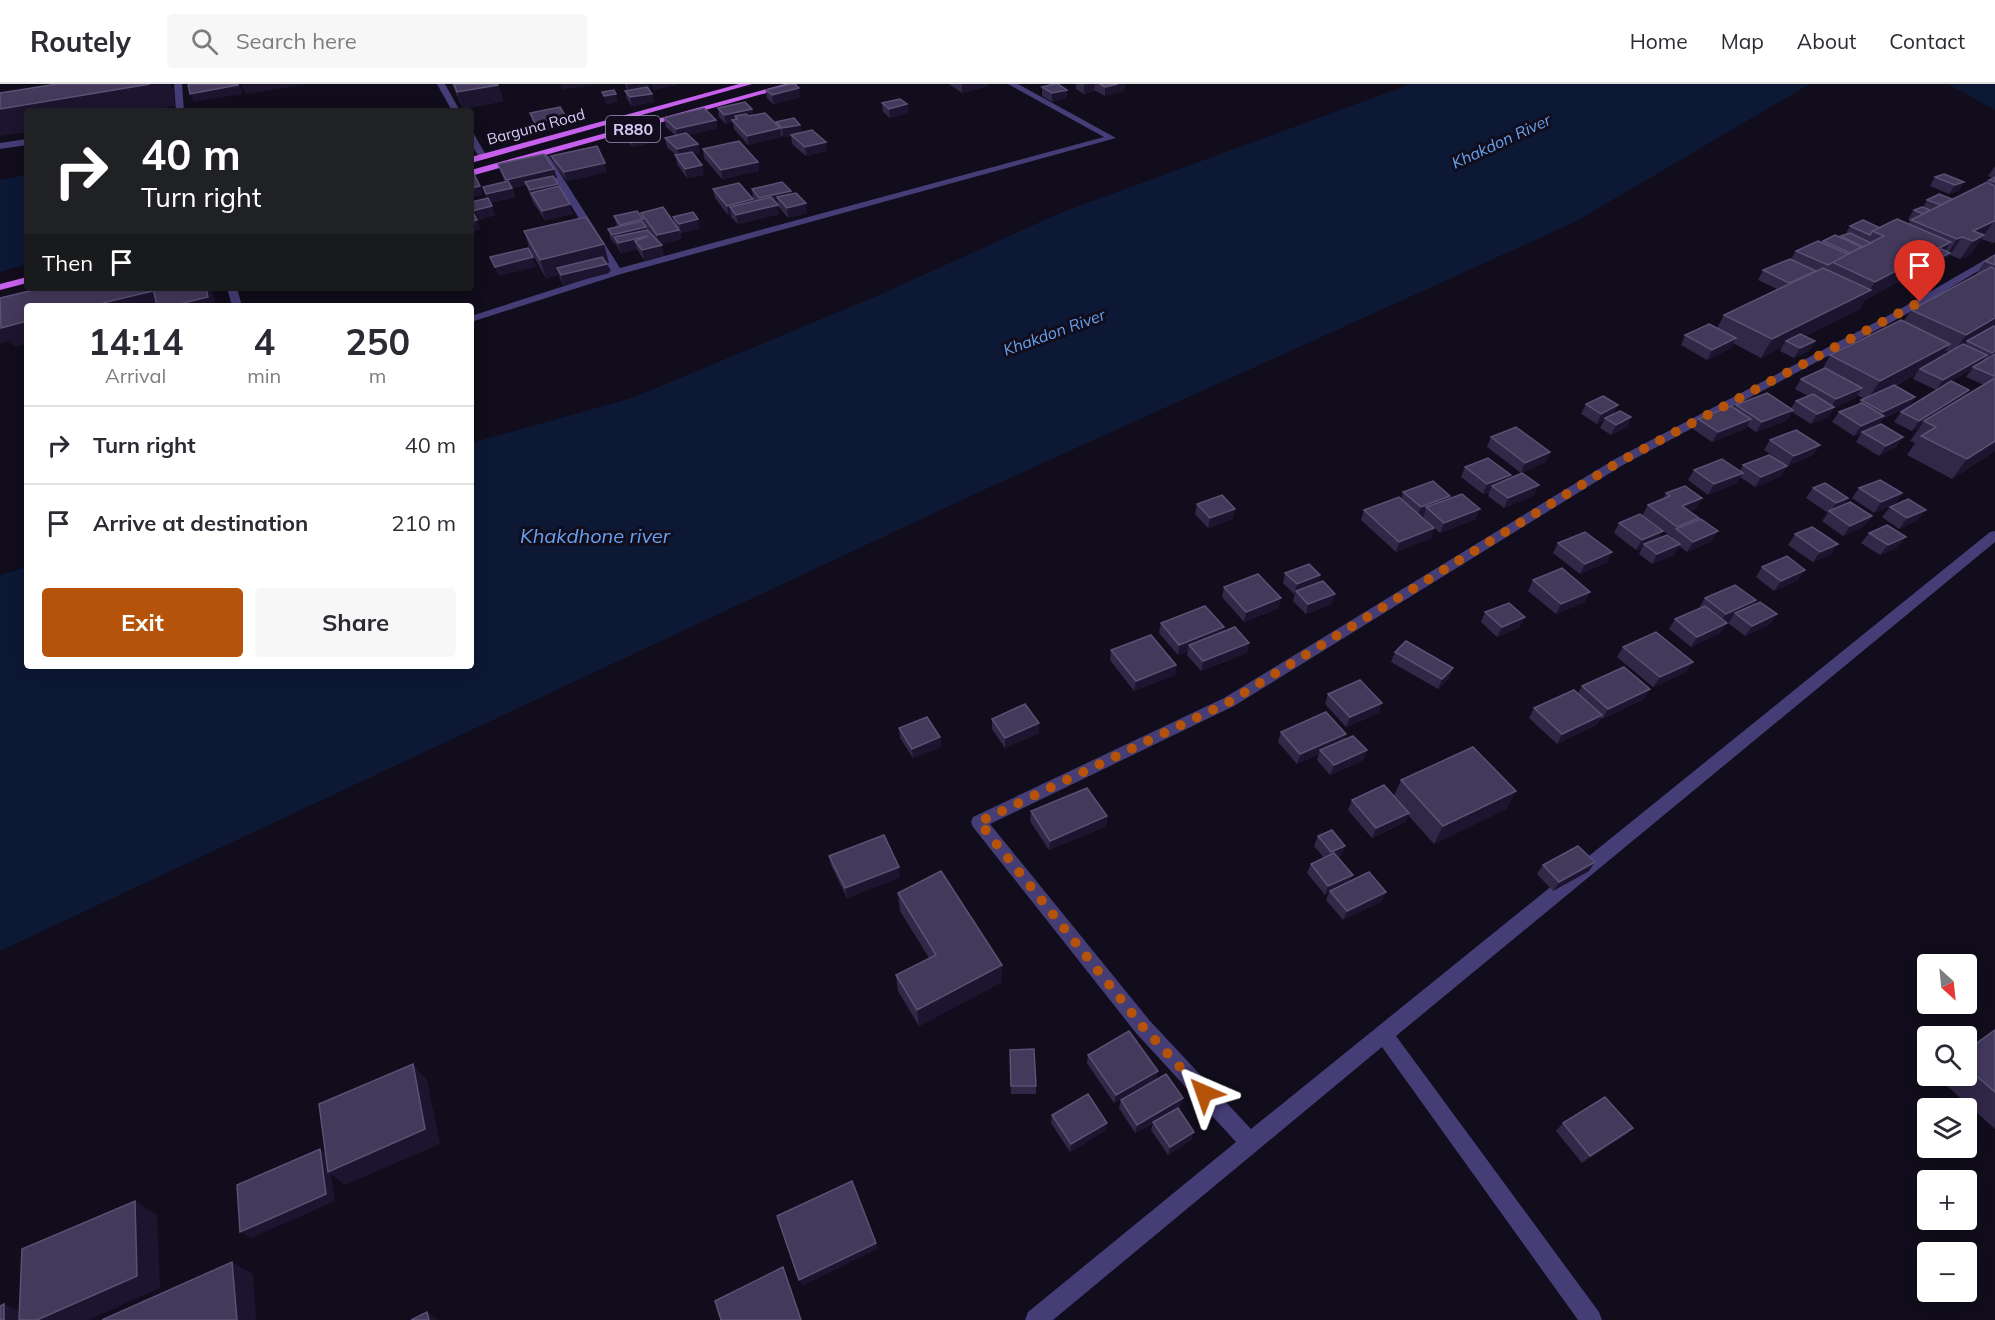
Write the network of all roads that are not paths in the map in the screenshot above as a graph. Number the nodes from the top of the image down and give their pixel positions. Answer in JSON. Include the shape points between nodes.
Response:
{"nodes":[{"id":1,"x":178,"y":84,"type":"edge"},
{"id":2,"x":441,"y":84,"type":"edge"},
{"id":3,"x":748,"y":84,"type":"edge"},
{"id":4,"x":794,"y":84,"type":"edge"},
{"id":5,"x":1012,"y":84,"type":"edge"},
{"id":6,"x":180,"y":108,"type":"edge"},
{"id":7,"x":454,"y":108,"type":"edge"},
{"id":8,"x":474,"y":141,"type":"edge"},
{"id":9,"x":24,"y":142,"type":"edge"},
{"id":10,"x":0,"y":146,"type":"edge"},
{"id":11,"x":543,"y":153,"type":"junction"},
{"id":12,"x":483,"y":157,"type":"junction"},
{"id":13,"x":474,"y":159,"type":"edge"},
{"id":14,"x":474,"y":172,"type":"edge"},
{"id":15,"x":1995,"y":257,"type":"edge"},
{"id":16,"x":617,"y":272,"type":"junction"},
{"id":17,"x":24,"y":281,"type":"edge"},
{"id":18,"x":0,"y":287,"type":"edge"},
{"id":19,"x":474,"y":318,"type":"edge"},
{"id":20,"x":1995,"y":535,"type":"edge"},
{"id":21,"x":1383,"y":1034,"type":"junction"},
{"id":22,"x":1250,"y":1143,"type":"junction"},
{"id":23,"x":1036,"y":1320,"type":"edge"},
{"id":24,"x":1591,"y":1320,"type":"edge"}],
"edges":[{"from":1,"to":6,"type":"street"},
{"from":2,"to":7,"type":"street"},
{"from":3,"to":12,"type":"main road","name":"Barguna Road","number":"R880"},
{"from":4,"to":11,"type":"main road","name":"Barguna Road","number":"R880"},
{"from":5,"to":16,"type":"street","via":[[1112,138]]},
{"from":8,"to":12,"type":"street"},
{"from":9,"to":10,"type":"street"},
{"from":11,"to":14,"type":"main road","name":"Barguna Road","number":"R880"},
{"from":11,"to":16,"type":"street"},
{"from":12,"to":13,"type":"main road","name":"Barguna Road","number":"R880"},
{"from":15,"to":22,"type":"street","via":[[1899,314],[1619,462],[1229,702],[979,822],[1143,1027]]},
{"from":16,"to":19,"type":"street"},
{"from":17,"to":18,"type":"main road"},
{"from":20,"to":21,"type":"street"},
{"from":21,"to":22,"type":"street"},
{"from":21,"to":24,"type":"street"},
{"from":22,"to":23,"type":"street"}]}
